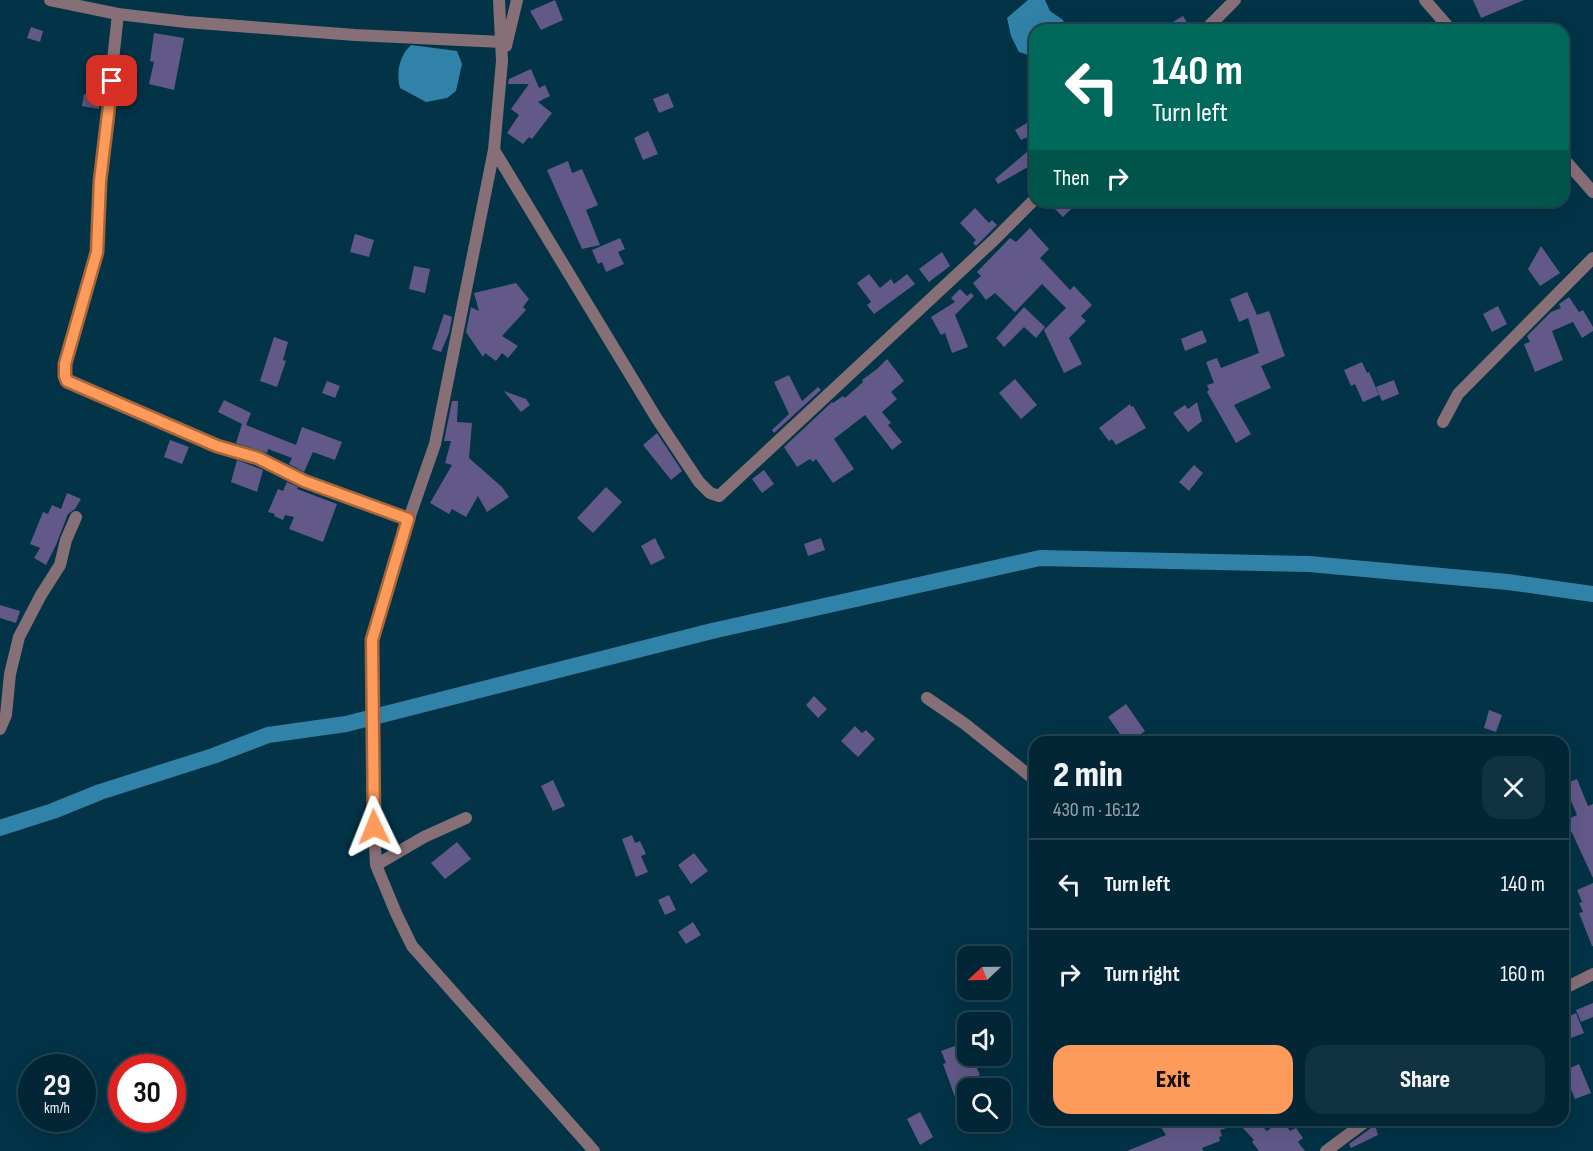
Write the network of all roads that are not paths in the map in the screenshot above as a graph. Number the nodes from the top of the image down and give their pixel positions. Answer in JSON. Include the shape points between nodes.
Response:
{"nodes":[{"id":1,"x":50,"y":0,"type":"edge"},
{"id":2,"x":499,"y":0,"type":"edge"},
{"id":3,"x":517,"y":0,"type":"edge"},
{"id":4,"x":1235,"y":0,"type":"edge"},
{"id":5,"x":1425,"y":0,"type":"edge"},
{"id":6,"x":118,"y":14,"type":"junction"},
{"id":7,"x":1211,"y":24,"type":"edge"},
{"id":8,"x":1446,"y":24,"type":"edge"},
{"id":9,"x":502,"y":42,"type":"junction"},
{"id":10,"x":502,"y":61,"type":"junction"},
{"id":11,"x":494,"y":150,"type":"junction"},
{"id":12,"x":1569,"y":165,"type":"edge"},
{"id":13,"x":1593,"y":192,"type":"edge"},
{"id":14,"x":1029,"y":205,"type":"edge"},
{"id":15,"x":1593,"y":258,"type":"edge"},
{"id":16,"x":1443,"y":422,"type":"dead end"},
{"id":17,"x":76,"y":517,"type":"dead end"},
{"id":18,"x":408,"y":519,"type":"junction"},
{"id":19,"x":927,"y":698,"type":"dead end"},
{"id":20,"x":0,"y":729,"type":"edge"},
{"id":21,"x":1029,"y":775,"type":"edge"},
{"id":22,"x":466,"y":818,"type":"dead end"},
{"id":23,"x":376,"y":865,"type":"junction"},
{"id":24,"x":1593,"y":974,"type":"edge"},
{"id":25,"x":1569,"y":986,"type":"edge"},
{"id":26,"x":1360,"y":1126,"type":"edge"},
{"id":27,"x":594,"y":1151,"type":"edge"},
{"id":28,"x":1326,"y":1151,"type":"edge"}],
"edges":[{"from":1,"to":6,"type":"street"},
{"from":2,"to":9,"type":"street"},
{"from":3,"to":10,"type":"street"},
{"from":4,"to":7,"type":"street"},
{"from":5,"to":8,"type":"street"},
{"from":6,"to":9,"type":"street","via":[[254,28]]},
{"from":6,"to":18,"type":"street","via":[[100,181],[97,252],[65,364],[67,381],[217,446],[258,458],[304,481]]},
{"from":9,"to":10,"type":"street"},
{"from":10,"to":11,"type":"street"},
{"from":11,"to":14,"type":"street","via":[[657,420],[699,482],[719,496]]},
{"from":11,"to":18,"type":"street","via":[[435,444]]},
{"from":12,"to":13,"type":"street"},
{"from":15,"to":16,"type":"street","via":[[1458,394]]},
{"from":17,"to":20,"type":"street","via":[[60,565],[19,637],[6,715]]},
{"from":18,"to":23,"type":"street","via":[[372,640]]},
{"from":19,"to":21,"type":"street"},
{"from":22,"to":23,"type":"street"},
{"from":23,"to":27,"type":"street","via":[[412,946]]},
{"from":24,"to":25,"type":"street"},
{"from":26,"to":28,"type":"street"}]}
